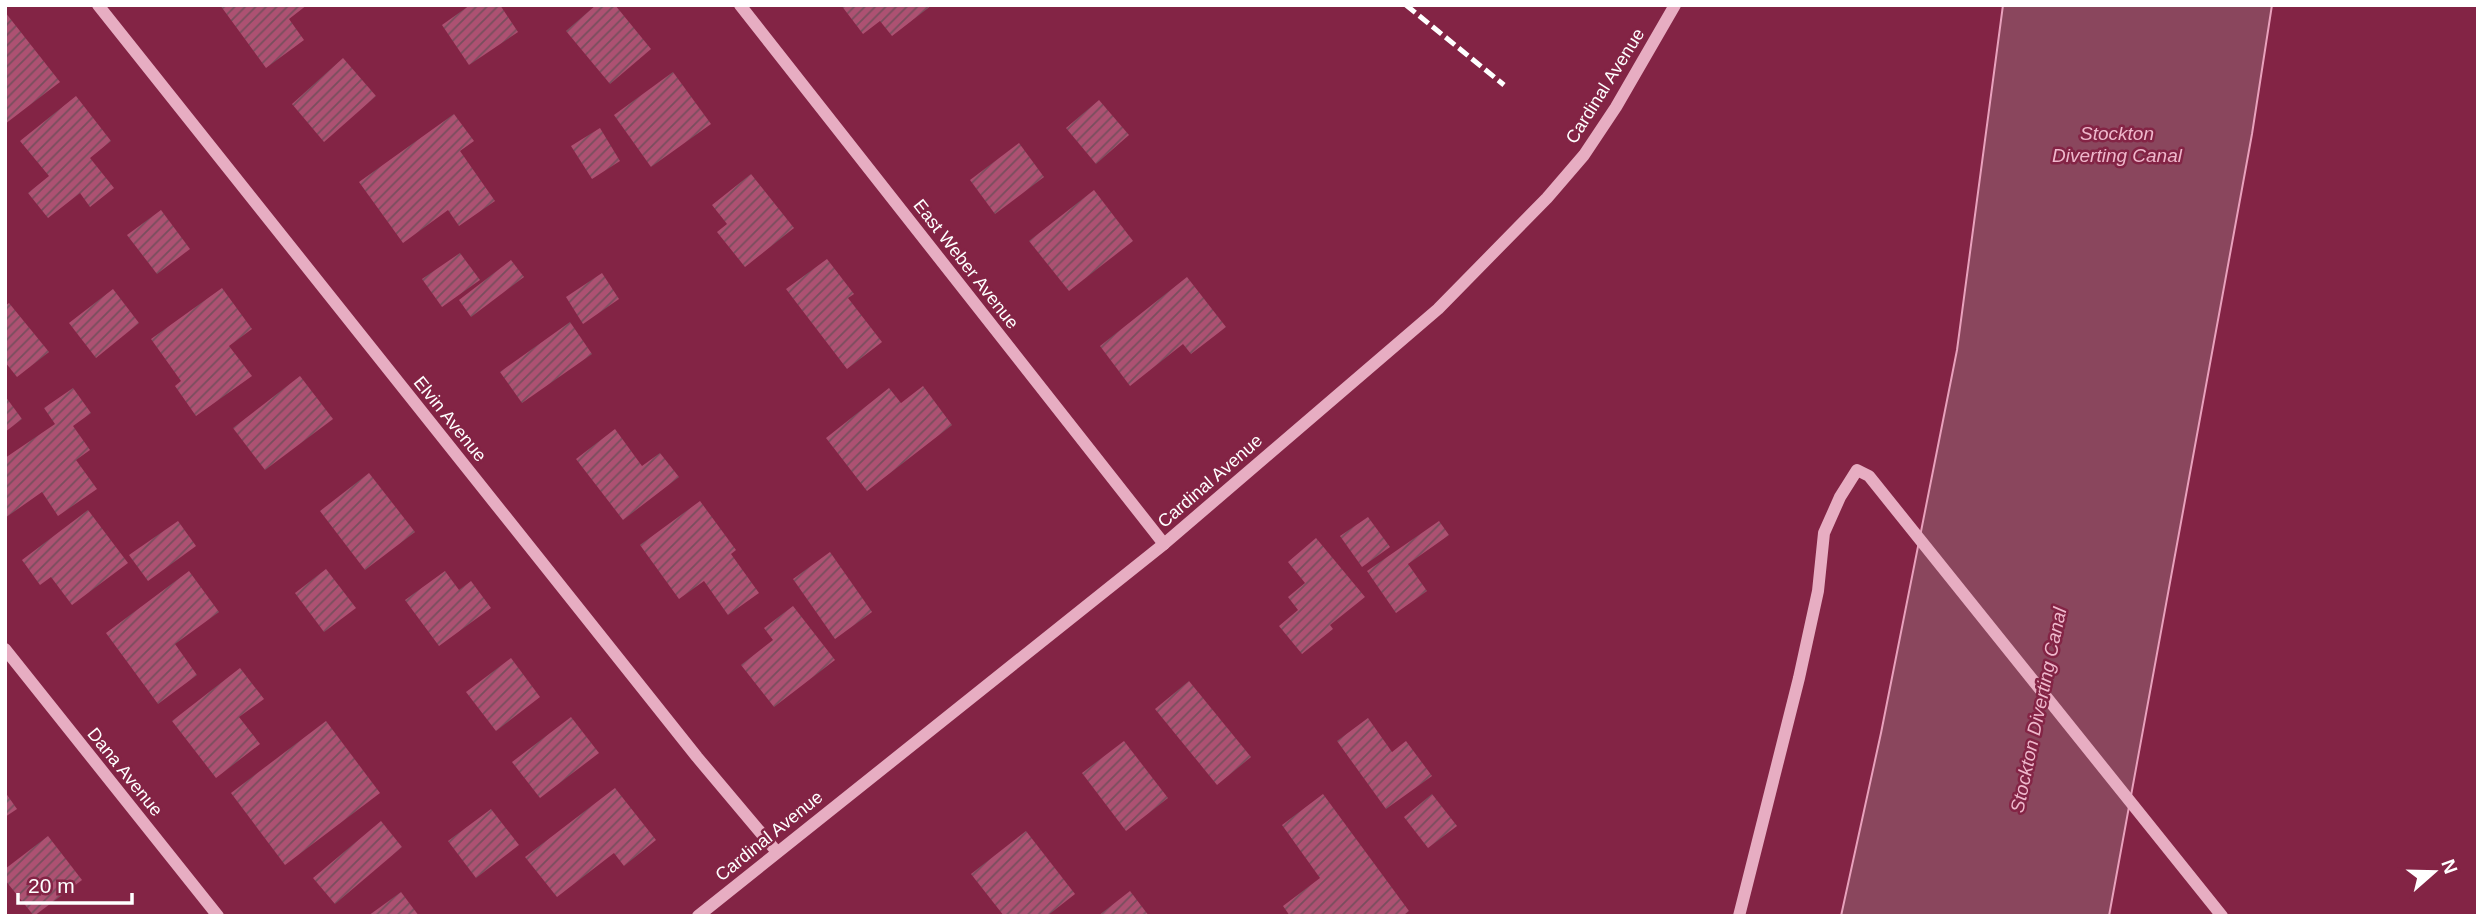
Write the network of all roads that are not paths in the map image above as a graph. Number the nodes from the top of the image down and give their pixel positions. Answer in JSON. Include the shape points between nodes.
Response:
{"nodes":[{"id":1,"x":98,"y":5,"type":"edge"},
{"id":2,"x":740,"y":5,"type":"edge"},
{"id":3,"x":1675,"y":5,"type":"edge"},
{"id":4,"x":1164,"y":544,"type":"junction"},
{"id":5,"x":5,"y":649,"type":"edge"},
{"id":6,"x":778,"y":852,"type":"junction"},
{"id":7,"x":218,"y":916,"type":"edge"},
{"id":8,"x":698,"y":916,"type":"edge"},
{"id":9,"x":1739,"y":916,"type":"edge"},
{"id":10,"x":2222,"y":916,"type":"edge"}],
"edges":[{"from":1,"to":6,"type":"street","name":"Elvin Avenue","via":[[697,757]]},
{"from":2,"to":4,"type":"street","name":"East Weber Avenue"},
{"from":3,"to":4,"type":"street","name":"Cardinal Avenue","via":[[1584,155],[1547,198],[1438,309]]},
{"from":4,"to":6,"type":"street","name":"Cardinal Avenue"},
{"from":5,"to":7,"type":"street","name":"Dana Avenue"},
{"from":6,"to":8,"type":"street","name":"Cardinal Avenue"},
{"from":9,"to":10,"type":"street","via":[[1810,629],[1824,533],[1857,470],[1869,476]]}]}
